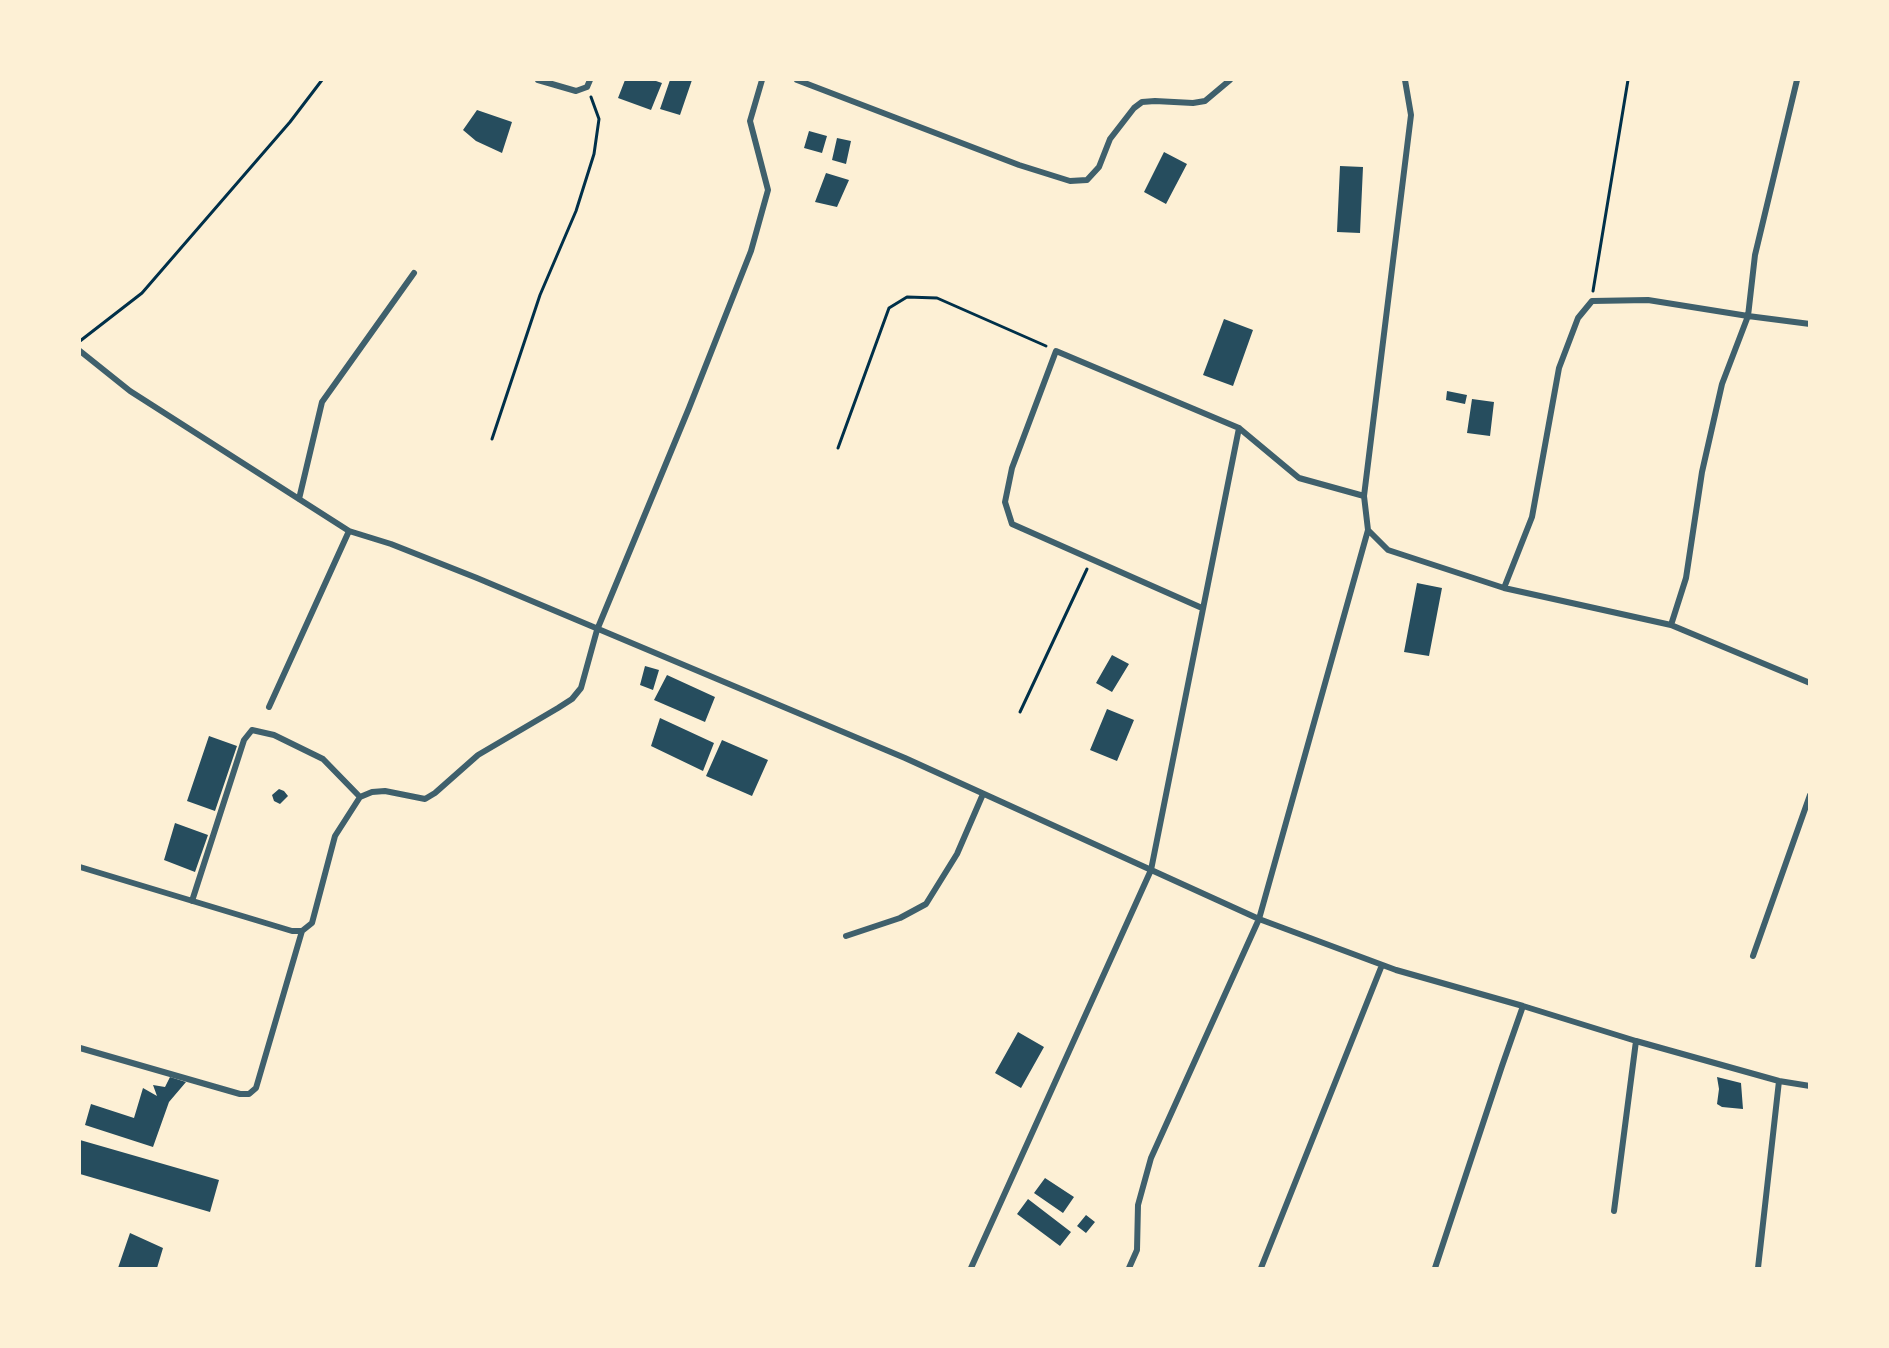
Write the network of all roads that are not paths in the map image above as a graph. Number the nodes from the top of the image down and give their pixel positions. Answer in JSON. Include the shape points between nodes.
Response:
{"nodes":[{"id":1,"x":538,"y":80,"type":"edge"},
{"id":2,"x":590,"y":80,"type":"edge"},
{"id":3,"x":762,"y":80,"type":"edge"},
{"id":4,"x":797,"y":80,"type":"edge"},
{"id":5,"x":1230,"y":80,"type":"edge"},
{"id":6,"x":1405,"y":80,"type":"edge"},
{"id":7,"x":1797,"y":80,"type":"edge"},
{"id":8,"x":414,"y":273,"type":"dead end"},
{"id":9,"x":1748,"y":316,"type":"junction"},
{"id":10,"x":1809,"y":324,"type":"edge"},
{"id":11,"x":80,"y":351,"type":"edge"},
{"id":12,"x":1239,"y":428,"type":"junction"},
{"id":13,"x":1364,"y":496,"type":"junction"},
{"id":14,"x":299,"y":499,"type":"junction"},
{"id":15,"x":1368,"y":530,"type":"junction"},
{"id":16,"x":349,"y":531,"type":"junction"},
{"id":17,"x":1504,"y":588,"type":"junction"},
{"id":18,"x":1202,"y":608,"type":"junction"},
{"id":19,"x":1671,"y":625,"type":"junction"},
{"id":20,"x":597,"y":630,"type":"junction"},
{"id":21,"x":1809,"y":683,"type":"edge"},
{"id":22,"x":269,"y":707,"type":"dead end"},
{"id":23,"x":983,"y":794,"type":"junction"},
{"id":24,"x":1809,"y":795,"type":"edge"},
{"id":25,"x":360,"y":797,"type":"junction"},
{"id":26,"x":80,"y":867,"type":"edge"},
{"id":27,"x":1151,"y":870,"type":"junction"},
{"id":28,"x":192,"y":901,"type":"junction"},
{"id":29,"x":1259,"y":920,"type":"junction"},
{"id":30,"x":302,"y":931,"type":"junction"},
{"id":31,"x":846,"y":936,"type":"dead end"},
{"id":32,"x":1753,"y":956,"type":"dead end"},
{"id":33,"x":1382,"y":965,"type":"junction"},
{"id":34,"x":1523,"y":1006,"type":"junction"},
{"id":35,"x":1636,"y":1041,"type":"junction"},
{"id":36,"x":80,"y":1048,"type":"edge"},
{"id":37,"x":1779,"y":1081,"type":"junction"},
{"id":38,"x":1809,"y":1086,"type":"edge"},
{"id":39,"x":1614,"y":1211,"type":"dead end"},
{"id":40,"x":971,"y":1269,"type":"edge"},
{"id":41,"x":1128,"y":1269,"type":"edge"},
{"id":42,"x":1261,"y":1269,"type":"edge"},
{"id":43,"x":1435,"y":1269,"type":"edge"},
{"id":44,"x":1758,"y":1269,"type":"edge"}],
"edges":[{"from":1,"to":2,"type":"street","via":[[576,91],[587,87]]},
{"from":3,"to":20,"type":"street","via":[[750,121],[768,190],[751,251]]},
{"from":4,"to":5,"type":"street","via":[[1070,182],[1087,180],[1099,167],[1110,139],[1142,102],[1205,101]]},
{"from":6,"to":13,"type":"street","via":[[1410,115]]},
{"from":7,"to":9,"type":"street","via":[[1755,255]]},
{"from":8,"to":14,"type":"street","via":[[322,402]]},
{"from":9,"to":10,"type":"street"},
{"from":9,"to":17,"type":"street","via":[[1648,300],[1592,302],[1578,318],[1559,368],[1532,517]]},
{"from":9,"to":19,"type":"street","via":[[1722,384],[1702,472],[1686,578]]},
{"from":11,"to":14,"type":"street","via":[[130,391]]},
{"from":12,"to":13,"type":"street","via":[[1299,478]]},
{"from":12,"to":18,"type":"street"},
{"from":12,"to":18,"type":"street","via":[[1056,351],[1012,468],[1005,502],[1012,524]]},
{"from":13,"to":15,"type":"street"},
{"from":14,"to":16,"type":"street"},
{"from":15,"to":17,"type":"street","via":[[1388,550]]},
{"from":15,"to":29,"type":"street"},
{"from":16,"to":20,"type":"street","via":[[402,548]]},
{"from":16,"to":22,"type":"street"},
{"from":17,"to":19,"type":"street"},
{"from":18,"to":27,"type":"street"},
{"from":19,"to":21,"type":"street"},
{"from":20,"to":23,"type":"street"},
{"from":20,"to":25,"type":"street","via":[[581,688],[572,699],[478,755],[425,798],[385,791]]},
{"from":23,"to":27,"type":"street"},
{"from":23,"to":31,"type":"street","via":[[957,854],[926,904],[900,918]]},
{"from":24,"to":32,"type":"street"},
{"from":25,"to":28,"type":"street","via":[[323,759],[274,735],[252,730],[244,740]]},
{"from":25,"to":30,"type":"street","via":[[335,836],[312,923]]},
{"from":26,"to":28,"type":"street"},
{"from":27,"to":29,"type":"street"},
{"from":27,"to":40,"type":"street"},
{"from":28,"to":30,"type":"street"},
{"from":29,"to":33,"type":"street"},
{"from":29,"to":41,"type":"street","via":[[1151,1158],[1138,1205],[1137,1250]]},
{"from":30,"to":36,"type":"street","via":[[256,1088],[249,1094]]},
{"from":33,"to":34,"type":"street"},
{"from":33,"to":42,"type":"street"},
{"from":34,"to":35,"type":"street"},
{"from":34,"to":43,"type":"street"},
{"from":35,"to":37,"type":"street"},
{"from":35,"to":39,"type":"street"},
{"from":37,"to":38,"type":"street"},
{"from":37,"to":44,"type":"street"}]}
